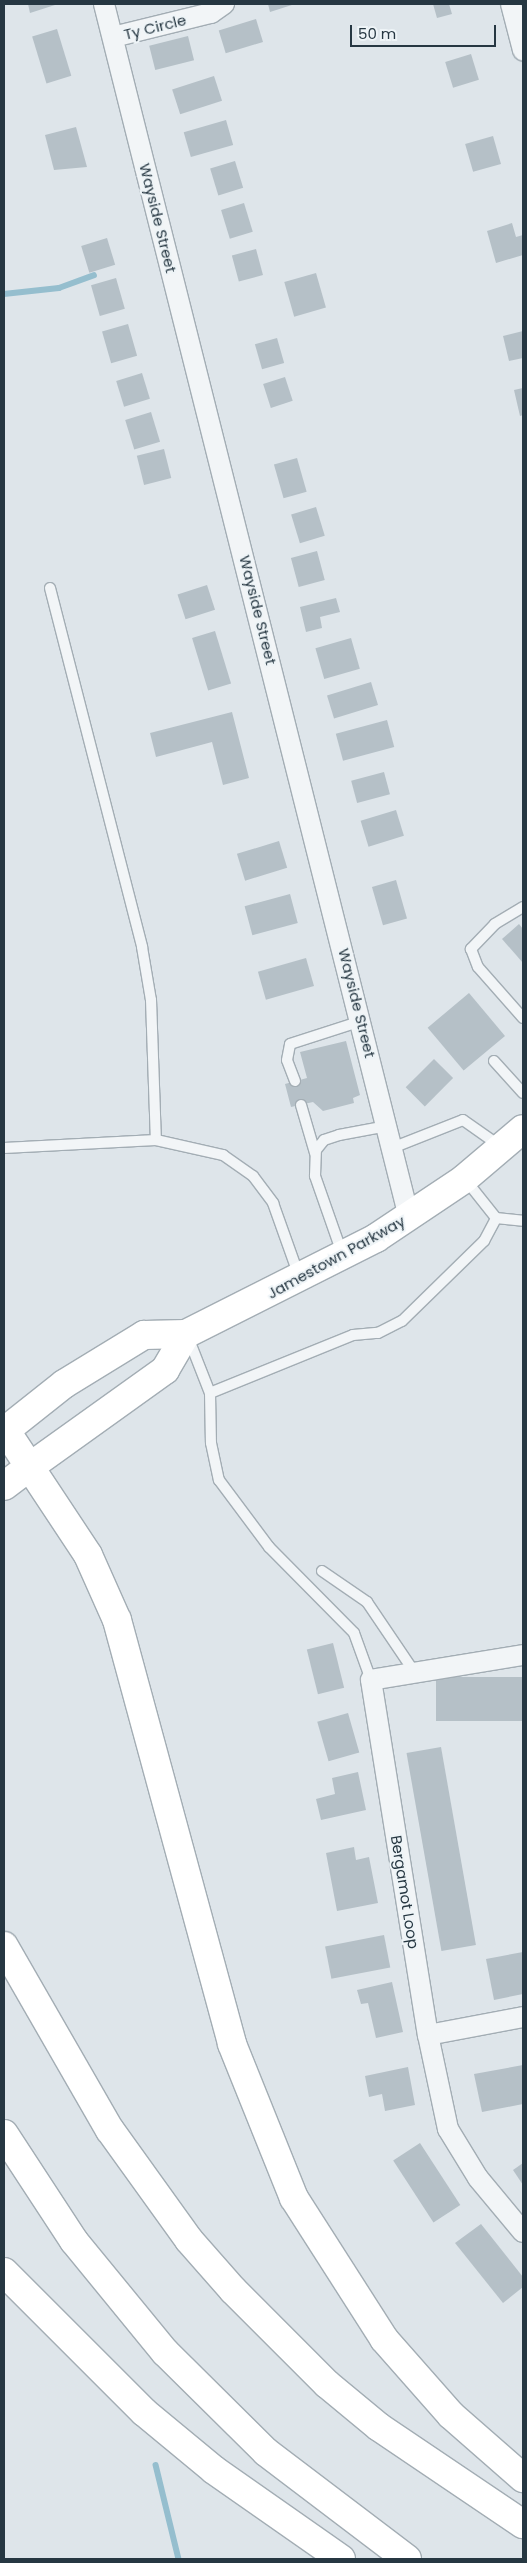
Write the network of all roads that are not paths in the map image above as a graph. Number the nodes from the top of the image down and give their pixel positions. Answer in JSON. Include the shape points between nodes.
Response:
{"nodes":[{"id":1,"x":104,"y":4,"type":"edge"},
{"id":2,"x":224,"y":4,"type":"edge"},
{"id":3,"x":511,"y":4,"type":"edge"},
{"id":4,"x":113,"y":37,"type":"junction"},
{"id":5,"x":523,"y":50,"type":"edge"},
{"id":6,"x":50,"y":588,"type":"dead end"},
{"id":7,"x":523,"y":907,"type":"edge"},
{"id":8,"x":523,"y":1018,"type":"edge"},
{"id":9,"x":361,"y":1021,"type":"junction"},
{"id":10,"x":494,"y":1061,"type":"dead end"},
{"id":11,"x":295,"y":1081,"type":"dead end"},
{"id":12,"x":523,"y":1093,"type":"edge"},
{"id":13,"x":301,"y":1105,"type":"dead end"},
{"id":14,"x":387,"y":1126,"type":"junction"},
{"id":15,"x":523,"y":1129,"type":"edge"},
{"id":16,"x":156,"y":1140,"type":"junction"},
{"id":17,"x":4,"y":1148,"type":"edge"},
{"id":18,"x":392,"y":1148,"type":"junction"},
{"id":19,"x":502,"y":1148,"type":"junction"},
{"id":20,"x":315,"y":1153,"type":"junction"},
{"id":21,"x":464,"y":1179,"type":"junction"},
{"id":22,"x":410,"y":1217,"type":"junction"},
{"id":23,"x":496,"y":1218,"type":"junction"},
{"id":24,"x":523,"y":1221,"type":"edge"},
{"id":25,"x":344,"y":1256,"type":"junction"},
{"id":26,"x":300,"y":1279,"type":"junction"},
{"id":27,"x":186,"y":1334,"type":"junction"},
{"id":28,"x":210,"y":1393,"type":"junction"},
{"id":29,"x":4,"y":1430,"type":"edge"},
{"id":30,"x":31,"y":1466,"type":"junction"},
{"id":31,"x":4,"y":1486,"type":"edge"},
{"id":32,"x":322,"y":1571,"type":"dead end"},
{"id":33,"x":523,"y":1655,"type":"edge"},
{"id":34,"x":415,"y":1673,"type":"junction"},
{"id":35,"x":371,"y":1680,"type":"junction"},
{"id":36,"x":4,"y":1946,"type":"edge"},
{"id":37,"x":523,"y":2017,"type":"edge"},
{"id":38,"x":428,"y":2035,"type":"junction"},
{"id":39,"x":4,"y":2134,"type":"edge"},
{"id":40,"x":523,"y":2232,"type":"edge"},
{"id":41,"x":4,"y":2272,"type":"edge"},
{"id":42,"x":523,"y":2478,"type":"edge"},
{"id":43,"x":523,"y":2524,"type":"edge"},
{"id":44,"x":341,"y":2559,"type":"edge"},
{"id":45,"x":407,"y":2559,"type":"edge"}],
"edges":[{"from":1,"to":4,"type":"street","name":"Wayside Street"},
{"from":2,"to":4,"type":"street","name":"Ty Circle","via":[[211,13]]},
{"from":3,"to":5,"type":"street"},
{"from":4,"to":9,"type":"street","name":"Wayside Street"},
{"from":6,"to":16,"type":"lane","via":[[142,947],[151,1000]]},
{"from":7,"to":8,"type":"lane","via":[[495,924],[471,949],[478,967]]},
{"from":9,"to":11,"type":"lane","via":[[290,1044],[287,1060]]},
{"from":9,"to":14,"type":"street","name":"Wayside Street"},
{"from":10,"to":12,"type":"lane"},
{"from":13,"to":20,"type":"lane"},
{"from":14,"to":18,"type":"street","name":"Wayside Street"},
{"from":14,"to":20,"type":"lane","via":[[324,1140]]},
{"from":15,"to":19,"type":"main road","name":"Jamestown Parkway"},
{"from":16,"to":17,"type":"lane"},
{"from":16,"to":26,"type":"lane","via":[[224,1155],[253,1176],[273,1203]]},
{"from":18,"to":19,"type":"lane","via":[[463,1120]]},
{"from":18,"to":22,"type":"street","name":"Wayside Street"},
{"from":19,"to":21,"type":"main road","name":"Jamestown Parkway"},
{"from":20,"to":25,"type":"lane","via":[[315,1176]]},
{"from":21,"to":22,"type":"main road","name":"Jamestown Parkway"},
{"from":21,"to":23,"type":"lane"},
{"from":22,"to":25,"type":"main road","name":"Jamestown Parkway"},
{"from":23,"to":24,"type":"lane"},
{"from":23,"to":28,"type":"lane","via":[[484,1241],[402,1321],[378,1333],[353,1334]]},
{"from":25,"to":26,"type":"main road","name":"Jamestown Parkway"},
{"from":26,"to":27,"type":"main road","name":"Jamestown Parkway"},
{"from":27,"to":28,"type":"lane"},
{"from":27,"to":29,"type":"main road","name":"Jamestown Parkway","via":[[144,1335],[64,1384]]},
{"from":27,"to":30,"type":"main road","via":[[165,1370]]},
{"from":28,"to":35,"type":"lane","via":[[211,1443],[219,1480],[268,1547],[354,1633]]},
{"from":29,"to":30,"type":"main road"},
{"from":30,"to":31,"type":"main road"},
{"from":30,"to":42,"type":"main road","via":[[88,1555],[117,1620],[232,2044],[294,2198],[384,2339],[451,2415]]},
{"from":32,"to":34,"type":"lane","via":[[367,1602]]},
{"from":33,"to":34,"type":"street"},
{"from":34,"to":35,"type":"street"},
{"from":35,"to":38,"type":"street","name":"Bergamot Loop"},
{"from":36,"to":43,"type":"main road","via":[[110,2130],[154,2194],[233,2290],[328,2384],[379,2427]]},
{"from":37,"to":38,"type":"street"},
{"from":38,"to":40,"type":"street","name":"Bergamot Loop","via":[[448,2129],[478,2178]]},
{"from":39,"to":45,"type":"main road","via":[[74,2241],[165,2352],[266,2452]]},
{"from":41,"to":44,"type":"main road","via":[[151,2418],[214,2470]]}]}
